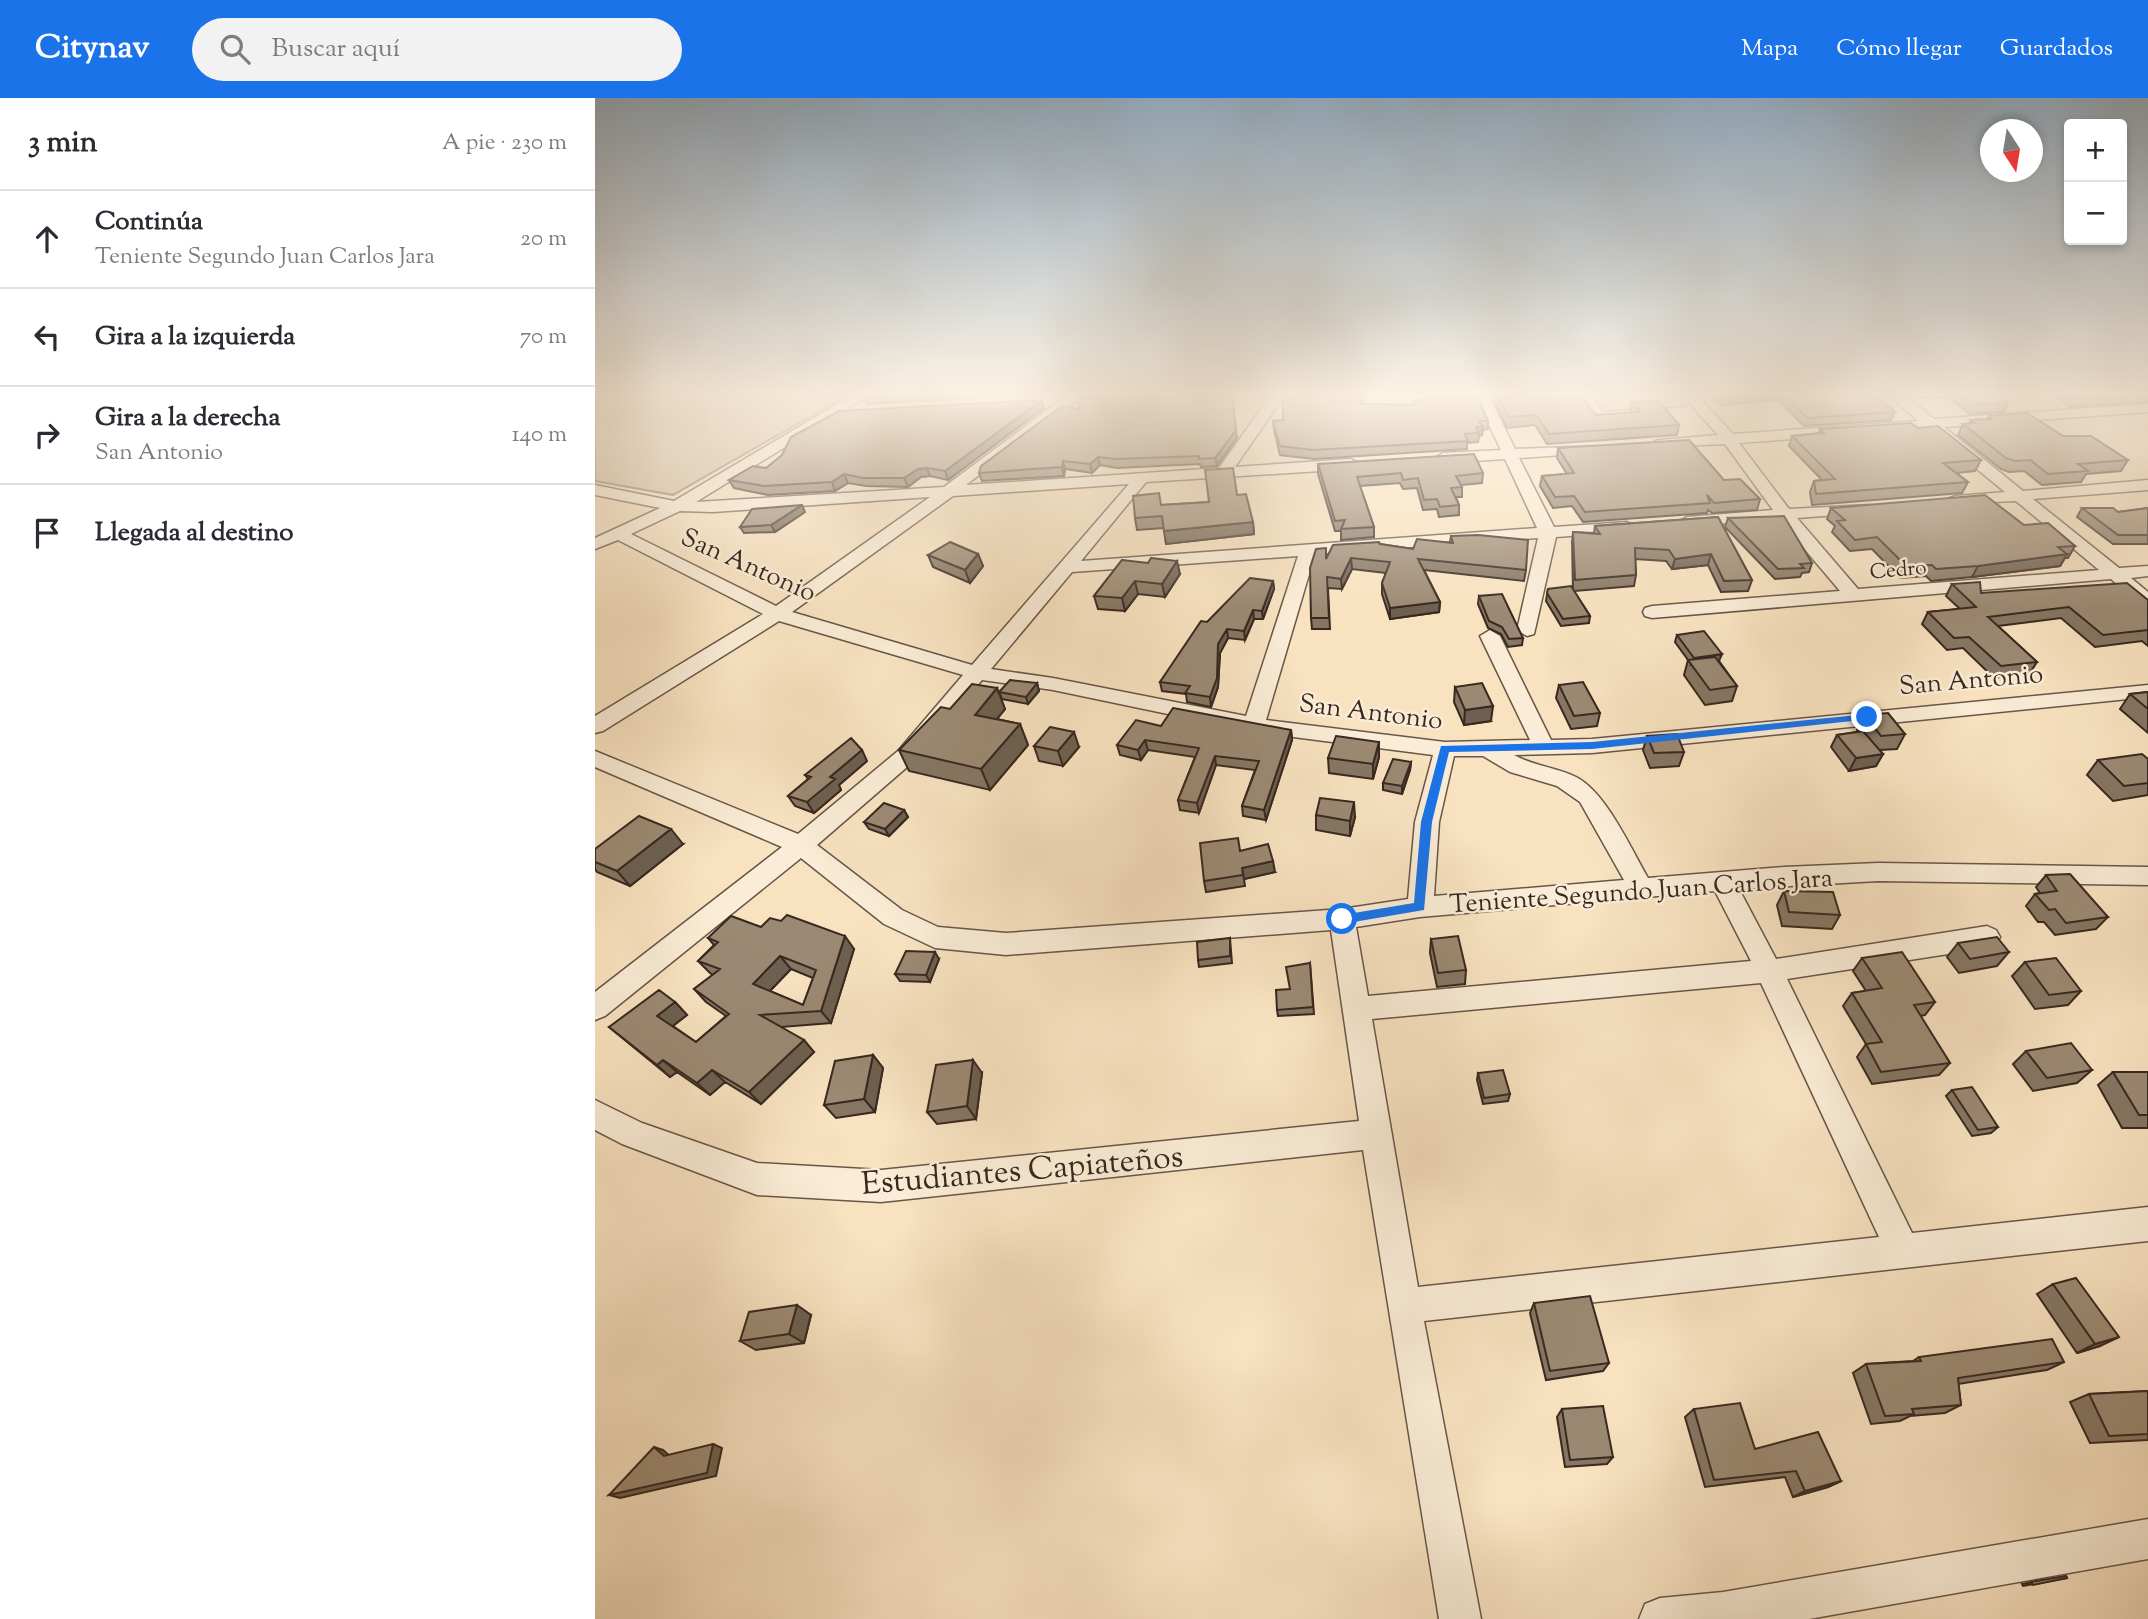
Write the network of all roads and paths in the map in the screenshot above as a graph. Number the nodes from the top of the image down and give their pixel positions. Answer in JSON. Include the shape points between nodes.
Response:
{"nodes":[{"id":1,"x":742,"y":467,"type":"edge"},
{"id":2,"x":978,"y":467,"type":"edge"},
{"id":3,"x":1227,"y":467,"type":"edge"},
{"id":4,"x":1307,"y":467,"type":"edge"},
{"id":5,"x":1515,"y":467,"type":"edge"},
{"id":6,"x":1750,"y":467,"type":"edge"},
{"id":7,"x":1983,"y":467,"type":"edge"},
{"id":8,"x":1223,"y":472,"type":"junction"},
{"id":9,"x":1141,"y":479,"type":"junction"},
{"id":10,"x":2148,"y":485,"type":"edge"},
{"id":11,"x":595,"y":490,"type":"edge"},
{"id":12,"x":944,"y":492,"type":"junction"},
{"id":13,"x":2017,"y":496,"type":"junction"},
{"id":14,"x":1935,"y":503,"type":"edge"},
{"id":15,"x":677,"y":506,"type":"junction"},
{"id":16,"x":1880,"y":507,"type":"edge"},
{"id":17,"x":1784,"y":515,"type":"junction"},
{"id":18,"x":1673,"y":523,"type":"edge"},
{"id":19,"x":1645,"y":526,"type":"edge"},
{"id":20,"x":617,"y":533,"type":"junction"},
{"id":21,"x":1548,"y":533,"type":"junction"},
{"id":22,"x":595,"y":544,"type":"edge"},
{"id":23,"x":1308,"y":550,"type":"junction"},
{"id":24,"x":1065,"y":567,"type":"junction"},
{"id":25,"x":2148,"y":571,"type":"edge"},
{"id":26,"x":2114,"y":574,"type":"junction"},
{"id":27,"x":1854,"y":596,"type":"junction"},
{"id":28,"x":2148,"y":601,"type":"edge"},
{"id":29,"x":1652,"y":612,"type":"dead end"},
{"id":30,"x":777,"y":614,"type":"junction"},
{"id":31,"x":1527,"y":630,"type":"dead end"},
{"id":32,"x":1490,"y":636,"type":"dead end"},
{"id":33,"x":978,"y":673,"type":"junction"},
{"id":34,"x":2148,"y":691,"type":"edge"},
{"id":35,"x":1254,"y":724,"type":"junction"},
{"id":36,"x":595,"y":726,"type":"edge"},
{"id":37,"x":1543,"y":747,"type":"junction"},
{"id":38,"x":1487,"y":748,"type":"junction"},
{"id":39,"x":1445,"y":749,"type":"junction"},
{"id":40,"x":595,"y":758,"type":"edge"},
{"id":41,"x":801,"y":845,"type":"junction"},
{"id":42,"x":2148,"y":876,"type":"edge"},
{"id":43,"x":1722,"y":881,"type":"junction"},
{"id":44,"x":1642,"y":889,"type":"junction"},
{"id":45,"x":1420,"y":907,"type":"junction"},
{"id":46,"x":1342,"y":919,"type":"junction"},
{"id":47,"x":1987,"y":937,"type":"edge"},
{"id":48,"x":1769,"y":971,"type":"junction"},
{"id":49,"x":595,"y":1008,"type":"edge"},
{"id":50,"x":1356,"y":1009,"type":"junction"},
{"id":51,"x":595,"y":1114,"type":"edge"},
{"id":52,"x":1377,"y":1134,"type":"junction"},
{"id":53,"x":2148,"y":1224,"type":"edge"},
{"id":54,"x":1903,"y":1252,"type":"junction"},
{"id":55,"x":1404,"y":1306,"type":"junction"},
{"id":56,"x":2148,"y":1539,"type":"edge"},
{"id":57,"x":1723,"y":1616,"type":"edge"},
{"id":58,"x":1460,"y":1619,"type":"edge"},
{"id":59,"x":1660,"y":1619,"type":"edge"}],
"edges":[{"from":1,"to":15,"type":"street"},
{"from":2,"to":12,"type":"street"},
{"from":3,"to":8,"type":"street"},
{"from":4,"to":8,"type":"street"},
{"from":5,"to":21,"type":"street"},
{"from":6,"to":17,"type":"street"},
{"from":7,"to":13,"type":"street"},
{"from":8,"to":9,"type":"street"},
{"from":9,"to":12,"type":"street"},
{"from":9,"to":24,"type":"street"},
{"from":10,"to":13,"type":"street"},
{"from":11,"to":15,"type":"street"},
{"from":12,"to":15,"type":"street"},
{"from":12,"to":30,"type":"street"},
{"from":13,"to":14,"type":"street"},
{"from":13,"to":26,"type":"street"},
{"from":15,"to":20,"type":"street"},
{"from":16,"to":17,"type":"street"},
{"from":17,"to":18,"type":"street"},
{"from":17,"to":27,"type":"street"},
{"from":19,"to":21,"type":"street"},
{"from":20,"to":22,"type":"street"},
{"from":20,"to":30,"type":"street","name":"San Antonio"},
{"from":21,"to":23,"type":"street"},
{"from":21,"to":31,"type":"street"},
{"from":23,"to":24,"type":"street"},
{"from":23,"to":35,"type":"street"},
{"from":24,"to":33,"type":"street"},
{"from":25,"to":26,"type":"street","name":"Cedro"},
{"from":26,"to":27,"type":"street","name":"Cedro"},
{"from":26,"to":28,"type":"street"},
{"from":27,"to":29,"type":"street","name":"Cedro"},
{"from":30,"to":33,"type":"street","name":"San Antonio"},
{"from":30,"to":36,"type":"street"},
{"from":32,"to":37,"type":"street"},
{"from":33,"to":35,"type":"street","name":"San Antonio"},
{"from":33,"to":41,"type":"street","via":[[906,756]]},
{"from":34,"to":37,"type":"street","name":"San Antonio","via":[[1592,746]]},
{"from":35,"to":39,"type":"street","name":"San Antonio"},
{"from":37,"to":38,"type":"street","name":"San Antonio"},
{"from":38,"to":39,"type":"street","name":"San Antonio"},
{"from":38,"to":44,"type":"street","via":[[1520,768],[1576,785],[1588,797]]},
{"from":39,"to":45,"type":"street","via":[[1427,822]]},
{"from":40,"to":41,"type":"street","name":"Teniente Segundo Juan Carlos Jara"},
{"from":41,"to":46,"type":"street","name":"Teniente Segundo Juan Carlos Jara","via":[[893,917],[935,937],[1006,944]]},
{"from":41,"to":49,"type":"street"},
{"from":42,"to":43,"type":"street","name":"Teniente Segundo Juan Carlos Jara","via":[[1878,872]]},
{"from":43,"to":44,"type":"street","name":"Teniente Segundo Juan Carlos Jara"},
{"from":43,"to":48,"type":"street"},
{"from":44,"to":45,"type":"street","name":"Teniente Segundo Juan Carlos Jara"},
{"from":45,"to":46,"type":"street","name":"Teniente Segundo Juan Carlos Jara"},
{"from":46,"to":50,"type":"street"},
{"from":47,"to":48,"type":"street"},
{"from":48,"to":50,"type":"street"},
{"from":48,"to":54,"type":"street"},
{"from":50,"to":52,"type":"street"},
{"from":51,"to":52,"type":"street","name":"Estudiantes Capiateños","via":[[633,1134],[757,1178],[881,1186]]},
{"from":52,"to":55,"type":"street"},
{"from":53,"to":54,"type":"street"},
{"from":54,"to":55,"type":"street"},
{"from":55,"to":58,"type":"street"},
{"from":56,"to":57,"type":"street"},
{"from":57,"to":59,"type":"street"}]}
